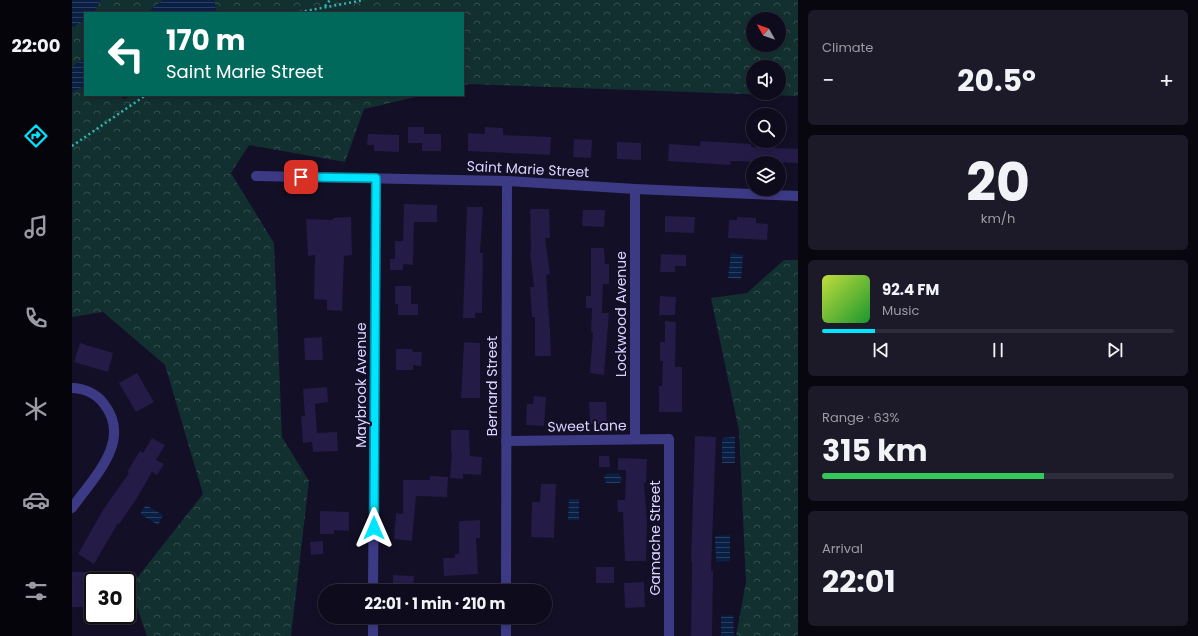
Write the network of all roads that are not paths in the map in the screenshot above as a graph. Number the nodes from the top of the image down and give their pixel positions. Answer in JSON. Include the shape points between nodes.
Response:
{"nodes":[{"id":1,"x":256,"y":176,"type":"dead end"},
{"id":2,"x":376,"y":178,"type":"junction"},
{"id":3,"x":507,"y":180,"type":"junction"},
{"id":4,"x":635,"y":189,"type":"junction"},
{"id":5,"x":798,"y":196,"type":"edge"},
{"id":6,"x":72,"y":388,"type":"edge"},
{"id":7,"x":635,"y":439,"type":"junction"},
{"id":8,"x":669,"y":439,"type":"joint"},
{"id":9,"x":506,"y":441,"type":"junction"},
{"id":10,"x":72,"y":508,"type":"edge"},
{"id":11,"x":374,"y":584,"type":"edge"},
{"id":12,"x":506,"y":584,"type":"edge"},
{"id":13,"x":373,"y":624,"type":"edge"},
{"id":14,"x":506,"y":624,"type":"edge"},
{"id":15,"x":373,"y":636,"type":"edge"},
{"id":16,"x":506,"y":636,"type":"edge"},
{"id":17,"x":669,"y":636,"type":"edge"}],
"edges":[{"from":1,"to":2,"type":"street","name":"Saint Marie Street"},
{"from":2,"to":3,"type":"street","name":"Saint Marie Street"},
{"from":2,"to":11,"type":"street","name":"Maybrook Avenue"},
{"from":3,"to":4,"type":"street","name":"Saint Marie Street"},
{"from":3,"to":9,"type":"street","name":"Bernard Street"},
{"from":4,"to":5,"type":"street","name":"Saint Marie Street"},
{"from":4,"to":7,"type":"street","name":"Lockwood Avenue"},
{"from":6,"to":10,"type":"street","via":[[85,390],[102,401],[113,419],[115,429],[115,439],[108,458]]},
{"from":7,"to":8,"type":"street","name":"Sweet Lane"},
{"from":7,"to":9,"type":"street","name":"Sweet Lane"},
{"from":8,"to":17,"type":"street","name":"Gamache Street"},
{"from":9,"to":12,"type":"street","name":"Bernard Street"},
{"from":13,"to":15,"type":"street"},
{"from":14,"to":16,"type":"street"}]}
